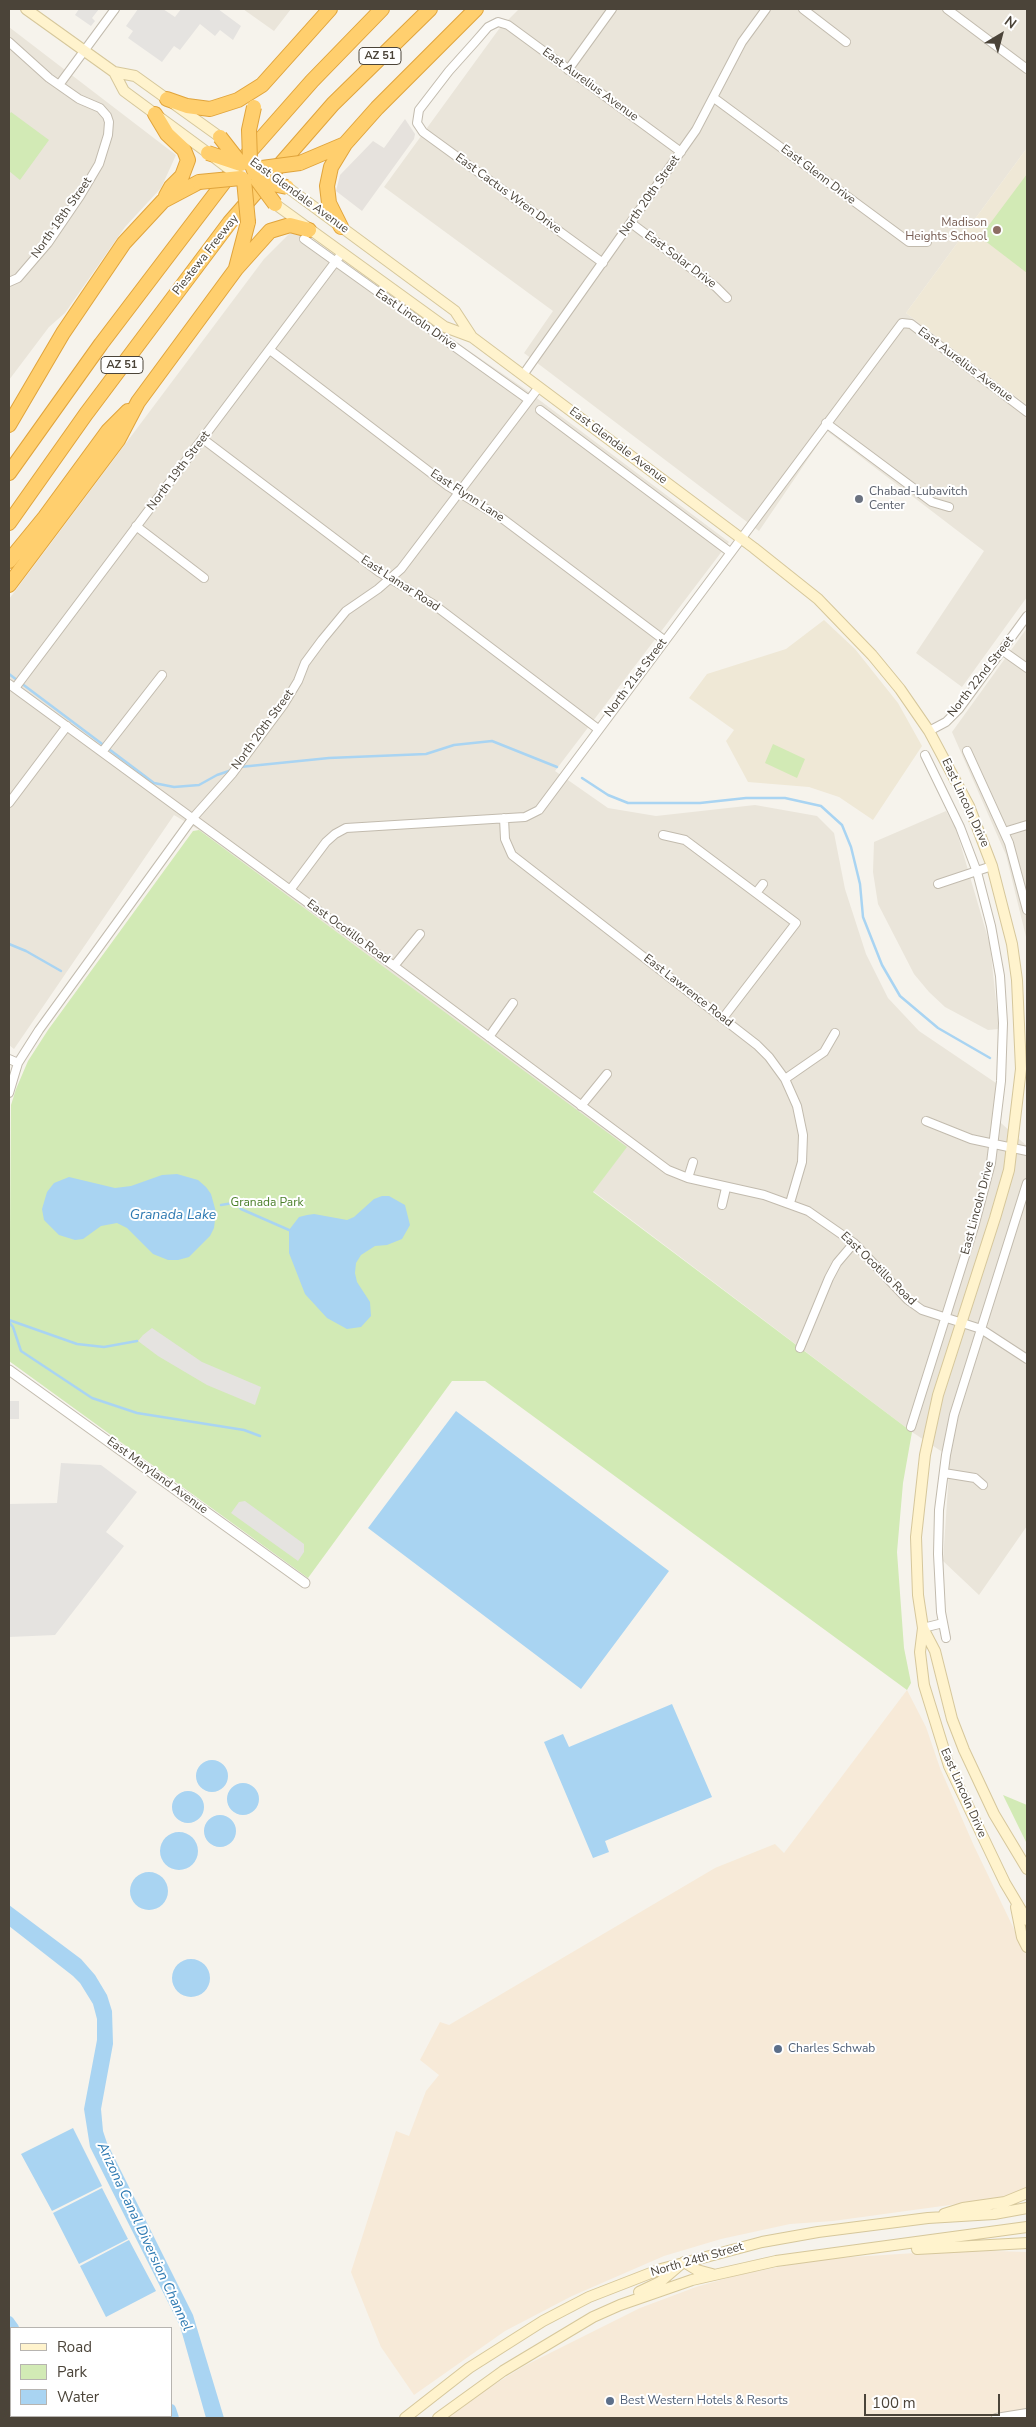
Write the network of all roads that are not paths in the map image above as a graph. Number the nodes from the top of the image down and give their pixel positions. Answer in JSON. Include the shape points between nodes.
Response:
{"nodes":[{"id":1,"x":26,"y":9,"type":"edge"},
{"id":2,"x":115,"y":9,"type":"edge"},
{"id":3,"x":330,"y":9,"type":"edge"},
{"id":4,"x":382,"y":9,"type":"edge"},
{"id":5,"x":430,"y":9,"type":"edge"},
{"id":6,"x":476,"y":9,"type":"edge"},
{"id":7,"x":612,"y":9,"type":"edge"},
{"id":8,"x":766,"y":9,"type":"edge"},
{"id":9,"x":803,"y":9,"type":"edge"},
{"id":10,"x":948,"y":9,"type":"edge"},
{"id":11,"x":9,"y":42,"type":"edge"},
{"id":12,"x":846,"y":42,"type":"dead end"},
{"id":13,"x":84,"y":51,"type":"junction"},
{"id":14,"x":1027,"y":68,"type":"edge"},
{"id":15,"x":568,"y":70,"type":"junction"},
{"id":16,"x":114,"y":72,"type":"junction"},
{"id":17,"x":59,"y":85,"type":"junction"},
{"id":18,"x":262,"y":85,"type":"junction"},
{"id":19,"x":714,"y":98,"type":"junction"},
{"id":20,"x":167,"y":99,"type":"junction"},
{"id":21,"x":155,"y":114,"type":"junction"},
{"id":22,"x":417,"y":123,"type":"joint"},
{"id":23,"x":220,"y":137,"type":"joint"},
{"id":24,"x":345,"y":144,"type":"junction"},
{"id":25,"x":681,"y":152,"type":"junction"},
{"id":26,"x":208,"y":153,"type":"joint"},
{"id":27,"x":249,"y":172,"type":"junction"},
{"id":28,"x":287,"y":187,"type":"joint"},
{"id":29,"x":163,"y":201,"type":"junction"},
{"id":30,"x":275,"y":204,"type":"joint"},
{"id":31,"x":631,"y":224,"type":"junction"},
{"id":32,"x":341,"y":227,"type":"junction"},
{"id":33,"x":306,"y":235,"type":"junction"},
{"id":34,"x":927,"y":242,"type":"dead end"},
{"id":35,"x":338,"y":258,"type":"junction"},
{"id":36,"x":603,"y":263,"type":"junction"},
{"id":37,"x":236,"y":269,"type":"junction"},
{"id":38,"x":9,"y":282,"type":"edge"},
{"id":39,"x":727,"y":298,"type":"dead end"},
{"id":40,"x":902,"y":323,"type":"joint"},
{"id":41,"x":472,"y":337,"type":"junction"},
{"id":42,"x":270,"y":350,"type":"junction"},
{"id":43,"x":523,"y":375,"type":"junction"},
{"id":44,"x":539,"y":387,"type":"junction"},
{"id":45,"x":529,"y":400,"type":"junction"},
{"id":46,"x":138,"y":402,"type":"junction"},
{"id":47,"x":540,"y":410,"type":"dead end"},
{"id":48,"x":1027,"y":412,"type":"edge"},
{"id":49,"x":826,"y":424,"type":"junction"},
{"id":50,"x":9,"y":425,"type":"edge"},
{"id":51,"x":203,"y":439,"type":"junction"},
{"id":52,"x":9,"y":473,"type":"edge"},
{"id":53,"x":457,"y":492,"type":"junction"},
{"id":54,"x":949,"y":507,"type":"dead end"},
{"id":55,"x":9,"y":524,"type":"edge"},
{"id":56,"x":136,"y":526,"type":"junction"},
{"id":57,"x":740,"y":538,"type":"junction"},
{"id":58,"x":730,"y":552,"type":"junction"},
{"id":59,"x":9,"y":561,"type":"edge"},
{"id":60,"x":204,"y":578,"type":"dead end"},
{"id":61,"x":391,"y":579,"type":"junction"},
{"id":62,"x":9,"y":585,"type":"edge"},
{"id":63,"x":1027,"y":616,"type":"edge"},
{"id":64,"x":664,"y":640,"type":"junction"},
{"id":65,"x":1003,"y":651,"type":"junction"},
{"id":66,"x":1027,"y":668,"type":"edge"},
{"id":67,"x":162,"y":675,"type":"dead end"},
{"id":68,"x":12,"y":686,"type":"edge"},
{"id":69,"x":67,"y":726,"type":"junction"},
{"id":70,"x":598,"y":729,"type":"junction"},
{"id":71,"x":929,"y":731,"type":"junction"},
{"id":72,"x":967,"y":750,"type":"dead end"},
{"id":73,"x":102,"y":752,"type":"junction"},
{"id":74,"x":925,"y":755,"type":"dead end"},
{"id":75,"x":9,"y":803,"type":"edge"},
{"id":76,"x":504,"y":818,"type":"junction"},
{"id":77,"x":192,"y":819,"type":"junction"},
{"id":78,"x":1027,"y":825,"type":"edge"},
{"id":79,"x":1004,"y":832,"type":"junction"},
{"id":80,"x":663,"y":835,"type":"dead end"},
{"id":81,"x":992,"y":866,"type":"junction"},
{"id":82,"x":977,"y":872,"type":"junction"},
{"id":83,"x":763,"y":884,"type":"dead end"},
{"id":84,"x":938,"y":884,"type":"dead end"},
{"id":85,"x":290,"y":890,"type":"junction"},
{"id":86,"x":756,"y":893,"type":"junction"},
{"id":87,"x":1027,"y":910,"type":"edge"},
{"id":88,"x":420,"y":934,"type":"dead end"},
{"id":89,"x":394,"y":966,"type":"junction"},
{"id":90,"x":514,"y":1003,"type":"dead end"},
{"id":91,"x":724,"y":1018,"type":"junction"},
{"id":92,"x":835,"y":1033,"type":"dead end"},
{"id":93,"x":489,"y":1037,"type":"junction"},
{"id":94,"x":1024,"y":1057,"type":"edge"},
{"id":95,"x":9,"y":1059,"type":"edge"},
{"id":96,"x":18,"y":1063,"type":"junction"},
{"id":97,"x":606,"y":1074,"type":"dead end"},
{"id":98,"x":785,"y":1079,"type":"junction"},
{"id":99,"x":9,"y":1093,"type":"edge"},
{"id":100,"x":581,"y":1106,"type":"junction"},
{"id":101,"x":926,"y":1121,"type":"dead end"},
{"id":102,"x":994,"y":1145,"type":"junction"},
{"id":103,"x":1013,"y":1147,"type":"junction"},
{"id":104,"x":1027,"y":1151,"type":"edge"},
{"id":105,"x":693,"y":1162,"type":"dead end"},
{"id":106,"x":688,"y":1178,"type":"junction"},
{"id":107,"x":1027,"y":1183,"type":"edge"},
{"id":108,"x":726,"y":1188,"type":"junction"},
{"id":109,"x":790,"y":1203,"type":"junction"},
{"id":110,"x":722,"y":1205,"type":"dead end"},
{"id":111,"x":854,"y":1243,"type":"junction"},
{"id":112,"x":945,"y":1318,"type":"junction"},
{"id":113,"x":961,"y":1323,"type":"junction"},
{"id":114,"x":981,"y":1329,"type":"junction"},
{"id":115,"x":800,"y":1348,"type":"dead end"},
{"id":116,"x":1027,"y":1359,"type":"edge"},
{"id":117,"x":9,"y":1370,"type":"edge"},
{"id":118,"x":911,"y":1427,"type":"dead end"},
{"id":119,"x":944,"y":1473,"type":"junction"},
{"id":120,"x":983,"y":1485,"type":"dead end"},
{"id":121,"x":305,"y":1583,"type":"dead end"},
{"id":122,"x":943,"y":1623,"type":"junction"},
{"id":123,"x":923,"y":1628,"type":"junction"},
{"id":124,"x":946,"y":1638,"type":"dead end"},
{"id":125,"x":1027,"y":1869,"type":"edge"},
{"id":126,"x":1014,"y":1896,"type":"junction"},
{"id":127,"x":1027,"y":1920,"type":"edge"},
{"id":128,"x":1027,"y":1947,"type":"edge"},
{"id":129,"x":1027,"y":2193,"type":"edge"},
{"id":130,"x":1027,"y":2208,"type":"edge"},
{"id":131,"x":928,"y":2218,"type":"junction"},
{"id":132,"x":1027,"y":2227,"type":"edge"},
{"id":133,"x":1027,"y":2243,"type":"edge"},
{"id":134,"x":892,"y":2247,"type":"junction"},
{"id":135,"x":684,"y":2262,"type":"junction"},
{"id":136,"x":714,"y":2275,"type":"junction"},
{"id":137,"x":608,"y":2310,"type":"junction"},
{"id":138,"x":1027,"y":2413,"type":"edge"},
{"id":139,"x":405,"y":2418,"type":"edge"},
{"id":140,"x":438,"y":2418,"type":"edge"},
{"id":141,"x":996,"y":2418,"type":"edge"}],
"edges":[{"from":1,"to":13,"type":"main road"},
{"from":2,"to":13,"type":"street"},
{"from":3,"to":18,"type":"highway"},
{"from":4,"to":52,"type":"highway","number":"AZ 51","via":[[306,88],[216,191]]},
{"from":5,"to":55,"type":"highway","name":"Piestewa Freeway","number":"AZ 51","via":[[333,104],[230,222],[86,414]]},
{"from":6,"to":24,"type":"highway"},
{"from":7,"to":15,"type":"street"},
{"from":8,"to":19,"type":"street","name":"North 20th Street","via":[[742,42]]},
{"from":9,"to":12,"type":"street"},
{"from":10,"to":14,"type":"street"},
{"from":11,"to":17,"type":"street"},
{"from":13,"to":16,"type":"main road"},
{"from":13,"to":17,"type":"street"},
{"from":15,"to":22,"type":"street","name":"East Aurelius Avenue","via":[[508,25],[498,22],[488,27],[449,71],[419,110]]},
{"from":15,"to":25,"type":"street","name":"East Aurelius Avenue"},
{"from":16,"to":20,"type":"main road","via":[[135,76]]},
{"from":16,"to":21,"type":"main road","via":[[124,91]]},
{"from":17,"to":38,"type":"street","name":"North 18th Street","via":[[100,108],[107,116],[108,135],[99,164],[80,196],[42,250],[18,278]]},
{"from":18,"to":20,"type":"highway","via":[[217,109],[198,109]]},
{"from":18,"to":27,"type":"highway","bridge":true,"via":[[249,130]]},
{"from":19,"to":25,"type":"street","name":"North 20th Street"},
{"from":19,"to":34,"type":"street","name":"East Glenn Drive","via":[[909,242]]},
{"from":20,"to":23,"type":"main road"},
{"from":21,"to":26,"type":"main road"},
{"from":21,"to":29,"type":"highway","via":[[167,134],[184,150],[188,160],[185,171]]},
{"from":22,"to":36,"type":"street","name":"East Cactus Wren Drive","via":[[423,132]]},
{"from":23,"to":27,"type":"highway","bridge":true},
{"from":24,"to":27,"type":"highway","bridge":true,"via":[[300,163]]},
{"from":24,"to":32,"type":"highway","via":[[331,167],[327,186],[329,202]]},
{"from":25,"to":31,"type":"street","name":"North 20th Street"},
{"from":26,"to":27,"type":"highway","bridge":true},
{"from":27,"to":28,"type":"highway","bridge":true},
{"from":27,"to":29,"type":"highway","bridge":true,"via":[[199,182]]},
{"from":27,"to":30,"type":"highway","bridge":true},
{"from":27,"to":37,"type":"highway","bridge":true,"via":[[248,222]]},
{"from":28,"to":32,"type":"main road","name":"East Glendale Avenue"},
{"from":29,"to":50,"type":"highway","via":[[118,251],[63,333]]},
{"from":30,"to":33,"type":"main road","name":"East Glendale Avenue"},
{"from":31,"to":36,"type":"street","name":"North 20th Street"},
{"from":31,"to":39,"type":"street","name":"East Solar Drive"},
{"from":32,"to":41,"type":"main road","name":"East Glendale Avenue","via":[[454,311]]},
{"from":33,"to":35,"type":"main road","name":"East Glendale Avenue"},
{"from":33,"to":37,"type":"highway","via":[[290,225],[270,231]]},
{"from":35,"to":41,"type":"main road","name":"East Glendale Avenue","via":[[445,326]]},
{"from":35,"to":42,"type":"street","name":"North 19th Street"},
{"from":35,"to":45,"type":"street","name":"East Lincoln Drive"},
{"from":36,"to":43,"type":"street","name":"North 20th Street"},
{"from":37,"to":46,"type":"highway"},
{"from":40,"to":48,"type":"street","name":"East Aurelius Avenue","via":[[911,324]]},
{"from":40,"to":49,"type":"street","name":"North 21st Street"},
{"from":41,"to":43,"type":"main road","name":"East Glendale Avenue"},
{"from":42,"to":51,"type":"street","name":"North 19th Street"},
{"from":42,"to":53,"type":"street","name":"East Flynn Lane"},
{"from":43,"to":44,"type":"main road","name":"East Glendale Avenue"},
{"from":44,"to":45,"type":"street","name":"North 20th Street"},
{"from":44,"to":57,"type":"main road","name":"East Glendale Avenue"},
{"from":45,"to":53,"type":"street","name":"North 20th Street"},
{"from":46,"to":59,"type":"highway","via":[[108,431]]},
{"from":46,"to":62,"type":"highway","via":[[118,440]]},
{"from":47,"to":58,"type":"street"},
{"from":49,"to":54,"type":"street","via":[[932,502]]},
{"from":49,"to":57,"type":"street","name":"North 21st Street"},
{"from":51,"to":56,"type":"street","name":"North 19th Street"},
{"from":51,"to":61,"type":"street","name":"East Lamar Road"},
{"from":53,"to":61,"type":"street","name":"North 20th Street","via":[[402,569]]},
{"from":53,"to":64,"type":"street","name":"East Flynn Lane","via":[[503,519]]},
{"from":56,"to":60,"type":"street"},
{"from":56,"to":68,"type":"street","name":"North 19th Street"},
{"from":57,"to":58,"type":"street","name":"North 21st Street"},
{"from":57,"to":71,"type":"main road","name":"East Lincoln Drive","via":[[803,586],[847,627],[900,690]]},
{"from":58,"to":64,"type":"street","name":"North 21st Street"},
{"from":61,"to":70,"type":"street","name":"East Lamar Road","via":[[433,604]]},
{"from":61,"to":77,"type":"street","name":"North 20th Street","via":[[346,611],[330,630],[305,663],[284,704],[232,774]]},
{"from":63,"to":65,"type":"street","name":"North 22nd Street"},
{"from":64,"to":70,"type":"street","name":"North 21st Street"},
{"from":65,"to":66,"type":"street"},
{"from":65,"to":71,"type":"street","name":"North 22nd Street","via":[[952,717]]},
{"from":67,"to":73,"type":"street"},
{"from":68,"to":69,"type":"street","name":"East Ocotillo Road"},
{"from":69,"to":73,"type":"street","name":"East Ocotillo Road"},
{"from":69,"to":75,"type":"street"},
{"from":70,"to":76,"type":"street","name":"North 21st Street","via":[[539,810],[525,817]]},
{"from":71,"to":81,"type":"main road","name":"East Lincoln Drive","via":[[969,806]]},
{"from":72,"to":79,"type":"street","name":"East Lincoln Drive"},
{"from":73,"to":77,"type":"street","name":"East Ocotillo Road"},
{"from":74,"to":82,"type":"street","name":"East Lincoln Drive","via":[[960,827]]},
{"from":76,"to":85,"type":"street","name":"North 21st Street","via":[[346,828],[326,842]]},
{"from":76,"to":91,"type":"street","name":"East Lawrence Road","via":[[505,839],[512,855]]},
{"from":77,"to":85,"type":"street","name":"East Ocotillo Road"},
{"from":77,"to":96,"type":"street","name":"North 20th Street"},
{"from":78,"to":79,"type":"street"},
{"from":79,"to":87,"type":"street","name":"East Lincoln Drive"},
{"from":80,"to":86,"type":"street","via":[[685,840]]},
{"from":81,"to":82,"type":"street"},
{"from":81,"to":94,"type":"main road","name":"East Lincoln Drive","via":[[1013,952]]},
{"from":82,"to":84,"type":"street"},
{"from":82,"to":102,"type":"street","name":"East Lincoln Drive","via":[[998,960],[1004,1023]]},
{"from":83,"to":86,"type":"street"},
{"from":85,"to":89,"type":"street","name":"East Ocotillo Road"},
{"from":86,"to":91,"type":"street","via":[[796,923]]},
{"from":88,"to":89,"type":"street"},
{"from":89,"to":93,"type":"street","name":"East Ocotillo Road"},
{"from":90,"to":93,"type":"street"},
{"from":91,"to":98,"type":"street","name":"East Lawrence Road","via":[[757,1045]]},
{"from":92,"to":98,"type":"street","via":[[824,1052]]},
{"from":93,"to":100,"type":"street","name":"East Ocotillo Road"},
{"from":94,"to":103,"type":"main road","name":"East Lincoln Drive"},
{"from":95,"to":96,"type":"street"},
{"from":96,"to":99,"type":"street","name":"North 20th Street"},
{"from":97,"to":100,"type":"street"},
{"from":98,"to":109,"type":"street","name":"East Lawrence Road","via":[[797,1106],[803,1135],[802,1162]]},
{"from":100,"to":106,"type":"street","name":"East Ocotillo Road","via":[[668,1170]]},
{"from":101,"to":102,"type":"street","via":[[955,1134]]},
{"from":102,"to":103,"type":"street"},
{"from":102,"to":112,"type":"street","name":"East Lincoln Drive","via":[[974,1228]]},
{"from":103,"to":104,"type":"street"},
{"from":103,"to":113,"type":"main road","name":"East Lincoln Drive","via":[[995,1218]]},
{"from":105,"to":106,"type":"street"},
{"from":106,"to":108,"type":"street","name":"East Ocotillo Road"},
{"from":107,"to":114,"type":"street"},
{"from":108,"to":109,"type":"street","name":"East Ocotillo Road"},
{"from":108,"to":110,"type":"street"},
{"from":109,"to":111,"type":"street","name":"East Ocotillo Road","via":[[832,1226]]},
{"from":111,"to":112,"type":"street","name":"East Ocotillo Road","via":[[908,1300],[922,1310]]},
{"from":111,"to":115,"type":"street","via":[[829,1278]]},
{"from":112,"to":113,"type":"street","name":"East Ocotillo Road"},
{"from":112,"to":118,"type":"street","name":"East Lincoln Drive"},
{"from":113,"to":114,"type":"street","name":"East Ocotillo Road"},
{"from":113,"to":123,"type":"main road","name":"East Lincoln Drive","via":[[931,1423],[920,1486],[916,1537]]},
{"from":114,"to":116,"type":"street","name":"East Ocotillo Road"},
{"from":114,"to":119,"type":"street","via":[[954,1415]]},
{"from":117,"to":121,"type":"street","name":"East Maryland Avenue"},
{"from":119,"to":120,"type":"street","via":[[975,1478]]},
{"from":119,"to":122,"type":"street","via":[[938,1554]]},
{"from":122,"to":123,"type":"street"},
{"from":122,"to":124,"type":"street"},
{"from":123,"to":125,"type":"main road","name":"East Lincoln Drive","via":[[935,1651],[952,1719],[964,1750],[994,1814]]},
{"from":123,"to":126,"type":"main road","name":"East Lincoln Drive","via":[[920,1652],[924,1685],[946,1759]]},
{"from":126,"to":127,"type":"main road","name":"East Lincoln Drive"},
{"from":126,"to":128,"type":"main road"},
{"from":129,"to":131,"type":"main road","via":[[1005,2202],[963,2208]]},
{"from":130,"to":131,"type":"main road","name":"North 24th Street","via":[[974,2216]]},
{"from":131,"to":135,"type":"main road","name":"North 24th Street","via":[[786,2237]]},
{"from":132,"to":134,"type":"main road","name":"North 24th Street"},
{"from":133,"to":134,"type":"main road","via":[[939,2249]]},
{"from":134,"to":136,"type":"main road","name":"North 24th Street","via":[[811,2256]]},
{"from":135,"to":136,"type":"main road"},
{"from":135,"to":137,"type":"main road","via":[[660,2282]]},
{"from":135,"to":139,"type":"main road","name":"North 24th Street","via":[[603,2290],[543,2321],[470,2368]]},
{"from":136,"to":137,"type":"main road","name":"North 24th Street"},
{"from":137,"to":140,"type":"main road","name":"North 24th Street","via":[[519,2361]]},
{"from":138,"to":141,"type":"street"}]}
